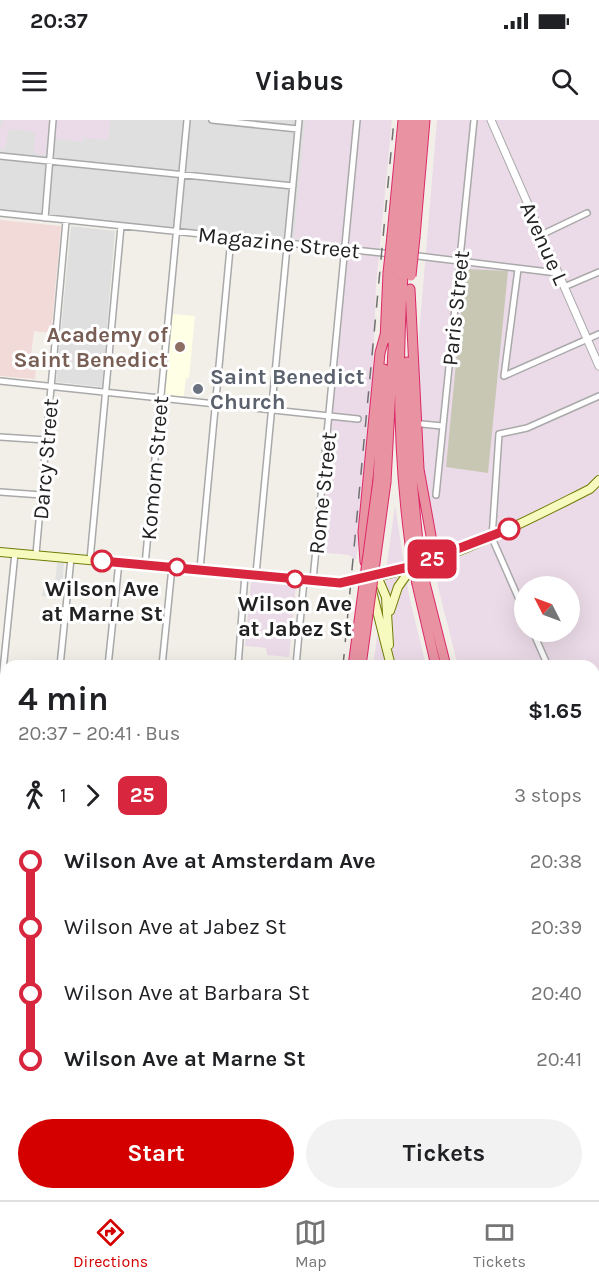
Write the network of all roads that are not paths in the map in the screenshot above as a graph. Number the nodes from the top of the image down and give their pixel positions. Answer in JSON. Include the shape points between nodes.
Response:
{"nodes":[{"id":1,"x":53,"y":120,"type":"edge"},
{"id":2,"x":187,"y":120,"type":"edge"},
{"id":3,"x":212,"y":120,"type":"edge"},
{"id":4,"x":299,"y":120,"type":"edge"},
{"id":5,"x":357,"y":120,"type":"edge"},
{"id":6,"x":403,"y":120,"type":"edge"},
{"id":7,"x":410,"y":120,"type":"edge"},
{"id":8,"x":417,"y":120,"type":"edge"},
{"id":9,"x":425,"y":120,"type":"edge"},
{"id":10,"x":474,"y":120,"type":"edge"},
{"id":11,"x":491,"y":120,"type":"edge"},
{"id":12,"x":298,"y":129,"type":"junction"},
{"id":13,"x":0,"y":156,"type":"edge"},
{"id":14,"x":50,"y":161,"type":"junction"},
{"id":15,"x":181,"y":173,"type":"junction"},
{"id":16,"x":293,"y":186,"type":"junction"},
{"id":17,"x":0,"y":213,"type":"edge"},
{"id":18,"x":587,"y":213,"type":"dead end"},
{"id":19,"x":45,"y":218,"type":"junction"},
{"id":20,"x":66,"y":220,"type":"junction"},
{"id":21,"x":121,"y":226,"type":"junction"},
{"id":22,"x":176,"y":232,"type":"junction"},
{"id":23,"x":541,"y":234,"type":"junction"},
{"id":24,"x":403,"y":236,"type":"junction"},
{"id":25,"x":231,"y":238,"type":"junction"},
{"id":26,"x":287,"y":244,"type":"junction"},
{"id":27,"x":345,"y":249,"type":"junction"},
{"id":28,"x":459,"y":261,"type":"junction"},
{"id":29,"x":518,"y":269,"type":"junction"},
{"id":30,"x":599,"y":272,"type":"edge"},
{"id":31,"x":557,"y":273,"type":"junction"},
{"id":32,"x":400,"y":274,"type":"junction"},
{"id":33,"x":564,"y":287,"type":"junction"},
{"id":34,"x":410,"y":289,"type":"junction"},
{"id":35,"x":599,"y":334,"type":"edge"},
{"id":36,"x":385,"y":335,"type":"junction"},
{"id":37,"x":588,"y":339,"type":"junction"},
{"id":38,"x":599,"y":366,"type":"edge"},
{"id":39,"x":0,"y":381,"type":"edge"},
{"id":40,"x":51,"y":386,"type":"junction"},
{"id":41,"x":105,"y":391,"type":"junction"},
{"id":42,"x":599,"y":396,"type":"edge"},
{"id":43,"x":160,"y":398,"type":"junction"},
{"id":44,"x":215,"y":403,"type":"junction"},
{"id":45,"x":273,"y":409,"type":"junction"},
{"id":46,"x":330,"y":415,"type":"junction"},
{"id":47,"x":358,"y":419,"type":"dead end"},
{"id":48,"x":422,"y":424,"type":"dead end"},
{"id":49,"x":442,"y":426,"type":"junction"},
{"id":50,"x":0,"y":436,"type":"edge"},
{"id":51,"x":46,"y":440,"type":"junction"},
{"id":52,"x":599,"y":480,"type":"edge"},
{"id":53,"x":382,"y":481,"type":"junction"},
{"id":54,"x":0,"y":492,"type":"edge"},
{"id":55,"x":42,"y":495,"type":"junction"},
{"id":56,"x":436,"y":495,"type":"dead end"},
{"id":57,"x":492,"y":538,"type":"junction"},
{"id":58,"x":414,"y":543,"type":"junction"},
{"id":59,"x":0,"y":552,"type":"edge"},
{"id":60,"x":15,"y":553,"type":"junction"},
{"id":61,"x":36,"y":554,"type":"junction"},
{"id":62,"x":70,"y":558,"type":"junction"},
{"id":63,"x":435,"y":558,"type":"junction"},
{"id":64,"x":90,"y":560,"type":"junction"},
{"id":65,"x":119,"y":562,"type":"junction"},
{"id":66,"x":145,"y":565,"type":"junction"},
{"id":67,"x":413,"y":566,"type":"junction"},
{"id":68,"x":172,"y":567,"type":"junction"},
{"id":69,"x":200,"y":569,"type":"junction"},
{"id":70,"x":245,"y":574,"type":"junction"},
{"id":71,"x":256,"y":574,"type":"junction"},
{"id":72,"x":372,"y":577,"type":"junction"},
{"id":73,"x":304,"y":580,"type":"junction"},
{"id":74,"x":313,"y":580,"type":"junction"},
{"id":75,"x":421,"y":584,"type":"junction"},
{"id":76,"x":514,"y":588,"type":"edge"},
{"id":77,"x":388,"y":618,"type":"junction"},
{"id":78,"x":537,"y":642,"type":"edge"},
{"id":79,"x":388,"y":652,"type":"junction"},
{"id":80,"x":4,"y":660,"type":"edge"},
{"id":81,"x":61,"y":660,"type":"edge"},
{"id":82,"x":109,"y":660,"type":"edge"},
{"id":83,"x":163,"y":660,"type":"edge"},
{"id":84,"x":238,"y":660,"type":"edge"},
{"id":85,"x":297,"y":660,"type":"edge"},
{"id":86,"x":354,"y":660,"type":"edge"},
{"id":87,"x":362,"y":660,"type":"edge"},
{"id":88,"x":390,"y":660,"type":"edge"},
{"id":89,"x":435,"y":660,"type":"edge"},
{"id":90,"x":444,"y":660,"type":"edge"},
{"id":91,"x":545,"y":660,"type":"edge"}],
"edges":[{"from":1,"to":14,"type":"street"},
{"from":2,"to":15,"type":"street","name":"Komorn Street"},
{"from":3,"to":12,"type":"street"},
{"from":4,"to":12,"type":"street"},
{"from":5,"to":27,"type":"street","name":"Rome Street"},
{"from":6,"to":24,"type":"highway"},
{"from":7,"to":24,"type":"highway"},
{"from":8,"to":24,"type":"highway"},
{"from":9,"to":24,"type":"highway"},
{"from":10,"to":28,"type":"street","name":"Paris Street"},
{"from":11,"to":23,"type":"street","name":"Avenue L"},
{"from":12,"to":16,"type":"street"},
{"from":13,"to":14,"type":"street"},
{"from":14,"to":15,"type":"street"},
{"from":14,"to":19,"type":"street"},
{"from":15,"to":16,"type":"street"},
{"from":15,"to":22,"type":"street","name":"Komorn Street"},
{"from":16,"to":26,"type":"street"},
{"from":17,"to":19,"type":"street","name":"Magazine Street"},
{"from":18,"to":23,"type":"street"},
{"from":19,"to":20,"type":"street","name":"Magazine Street"},
{"from":20,"to":21,"type":"street","name":"Magazine Street"},
{"from":20,"to":40,"type":"street","name":"Darcy Street"},
{"from":21,"to":22,"type":"street","name":"Magazine Street"},
{"from":21,"to":41,"type":"street"},
{"from":22,"to":25,"type":"street","name":"Magazine Street"},
{"from":22,"to":43,"type":"street","name":"Komorn Street"},
{"from":23,"to":31,"type":"street","name":"Avenue L"},
{"from":24,"to":32,"type":"highway","bridge":true},
{"from":24,"to":32,"type":"highway","bridge":true},
{"from":25,"to":26,"type":"street","name":"Magazine Street"},
{"from":25,"to":44,"type":"street"},
{"from":26,"to":27,"type":"street","name":"Magazine Street"},
{"from":26,"to":45,"type":"street"},
{"from":27,"to":28,"type":"street","name":"Magazine Street"},
{"from":27,"to":46,"type":"street","name":"Rome Street"},
{"from":28,"to":29,"type":"street","name":"Magazine Street"},
{"from":28,"to":49,"type":"street","name":"Paris Street"},
{"from":29,"to":31,"type":"street","name":"Magazine Street"},
{"from":29,"to":37,"type":"street","via":[[504,376]]},
{"from":30,"to":33,"type":"street"},
{"from":31,"to":33,"type":"street","name":"Avenue L"},
{"from":32,"to":34,"type":"highway"},
{"from":32,"to":36,"type":"highway"},
{"from":32,"to":53,"type":"highway"},
{"from":32,"to":58,"type":"highway","via":[[400,424]]},
{"from":33,"to":37,"type":"street","name":"Avenue L"},
{"from":34,"to":58,"type":"highway","via":[[408,415]]},
{"from":34,"to":63,"type":"highway","via":[[419,469]]},
{"from":35,"to":37,"type":"street"},
{"from":36,"to":53,"type":"highway"},
{"from":36,"to":72,"type":"highway","via":[[363,532]]},
{"from":37,"to":38,"type":"street","name":"Avenue L"},
{"from":39,"to":40,"type":"street"},
{"from":40,"to":41,"type":"street"},
{"from":40,"to":51,"type":"street","name":"Darcy Street"},
{"from":41,"to":43,"type":"street"},
{"from":41,"to":64,"type":"street"},
{"from":42,"to":57,"type":"street","via":[[527,428],[499,434]]},
{"from":43,"to":44,"type":"street"},
{"from":43,"to":66,"type":"street","name":"Komorn Street"},
{"from":44,"to":45,"type":"street"},
{"from":44,"to":69,"type":"street"},
{"from":45,"to":46,"type":"street"},
{"from":45,"to":71,"type":"street"},
{"from":46,"to":47,"type":"street"},
{"from":46,"to":74,"type":"street","name":"Rome Street"},
{"from":48,"to":49,"type":"street"},
{"from":49,"to":56,"type":"street","name":"Paris Street"},
{"from":50,"to":51,"type":"street"},
{"from":51,"to":55,"type":"street","name":"Darcy Street"},
{"from":52,"to":57,"type":"main road","via":[[590,489]]},
{"from":53,"to":86,"type":"highway","bridge":true},
{"from":53,"to":87,"type":"highway","bridge":true},
{"from":54,"to":55,"type":"street"},
{"from":55,"to":61,"type":"street","name":"Darcy Street"},
{"from":57,"to":63,"type":"main road"},
{"from":57,"to":76,"type":"street"},
{"from":58,"to":75,"type":"highway","bridge":true},
{"from":59,"to":60,"type":"main road"},
{"from":60,"to":61,"type":"main road"},
{"from":60,"to":80,"type":"street"},
{"from":61,"to":62,"type":"main road"},
{"from":62,"to":64,"type":"main road"},
{"from":62,"to":81,"type":"street"},
{"from":63,"to":67,"type":"main road"},
{"from":64,"to":65,"type":"main road"},
{"from":65,"to":66,"type":"main road"},
{"from":65,"to":82,"type":"street"},
{"from":66,"to":68,"type":"main road"},
{"from":67,"to":72,"type":"main road"},
{"from":67,"to":77,"type":"main road","via":[[398,587]]},
{"from":68,"to":69,"type":"main road"},
{"from":68,"to":83,"type":"street"},
{"from":69,"to":70,"type":"main road"},
{"from":70,"to":71,"type":"main road"},
{"from":70,"to":84,"type":"street"},
{"from":71,"to":73,"type":"main road"},
{"from":72,"to":74,"type":"main road","via":[[340,583]]},
{"from":72,"to":77,"type":"main road","via":[[386,597]]},
{"from":72,"to":79,"type":"main road"},
{"from":73,"to":74,"type":"main road"},
{"from":73,"to":85,"type":"street"},
{"from":75,"to":89,"type":"highway"},
{"from":75,"to":90,"type":"highway"},
{"from":77,"to":79,"type":"main road"},
{"from":78,"to":91,"type":"street"},
{"from":79,"to":88,"type":"main road"}]}
